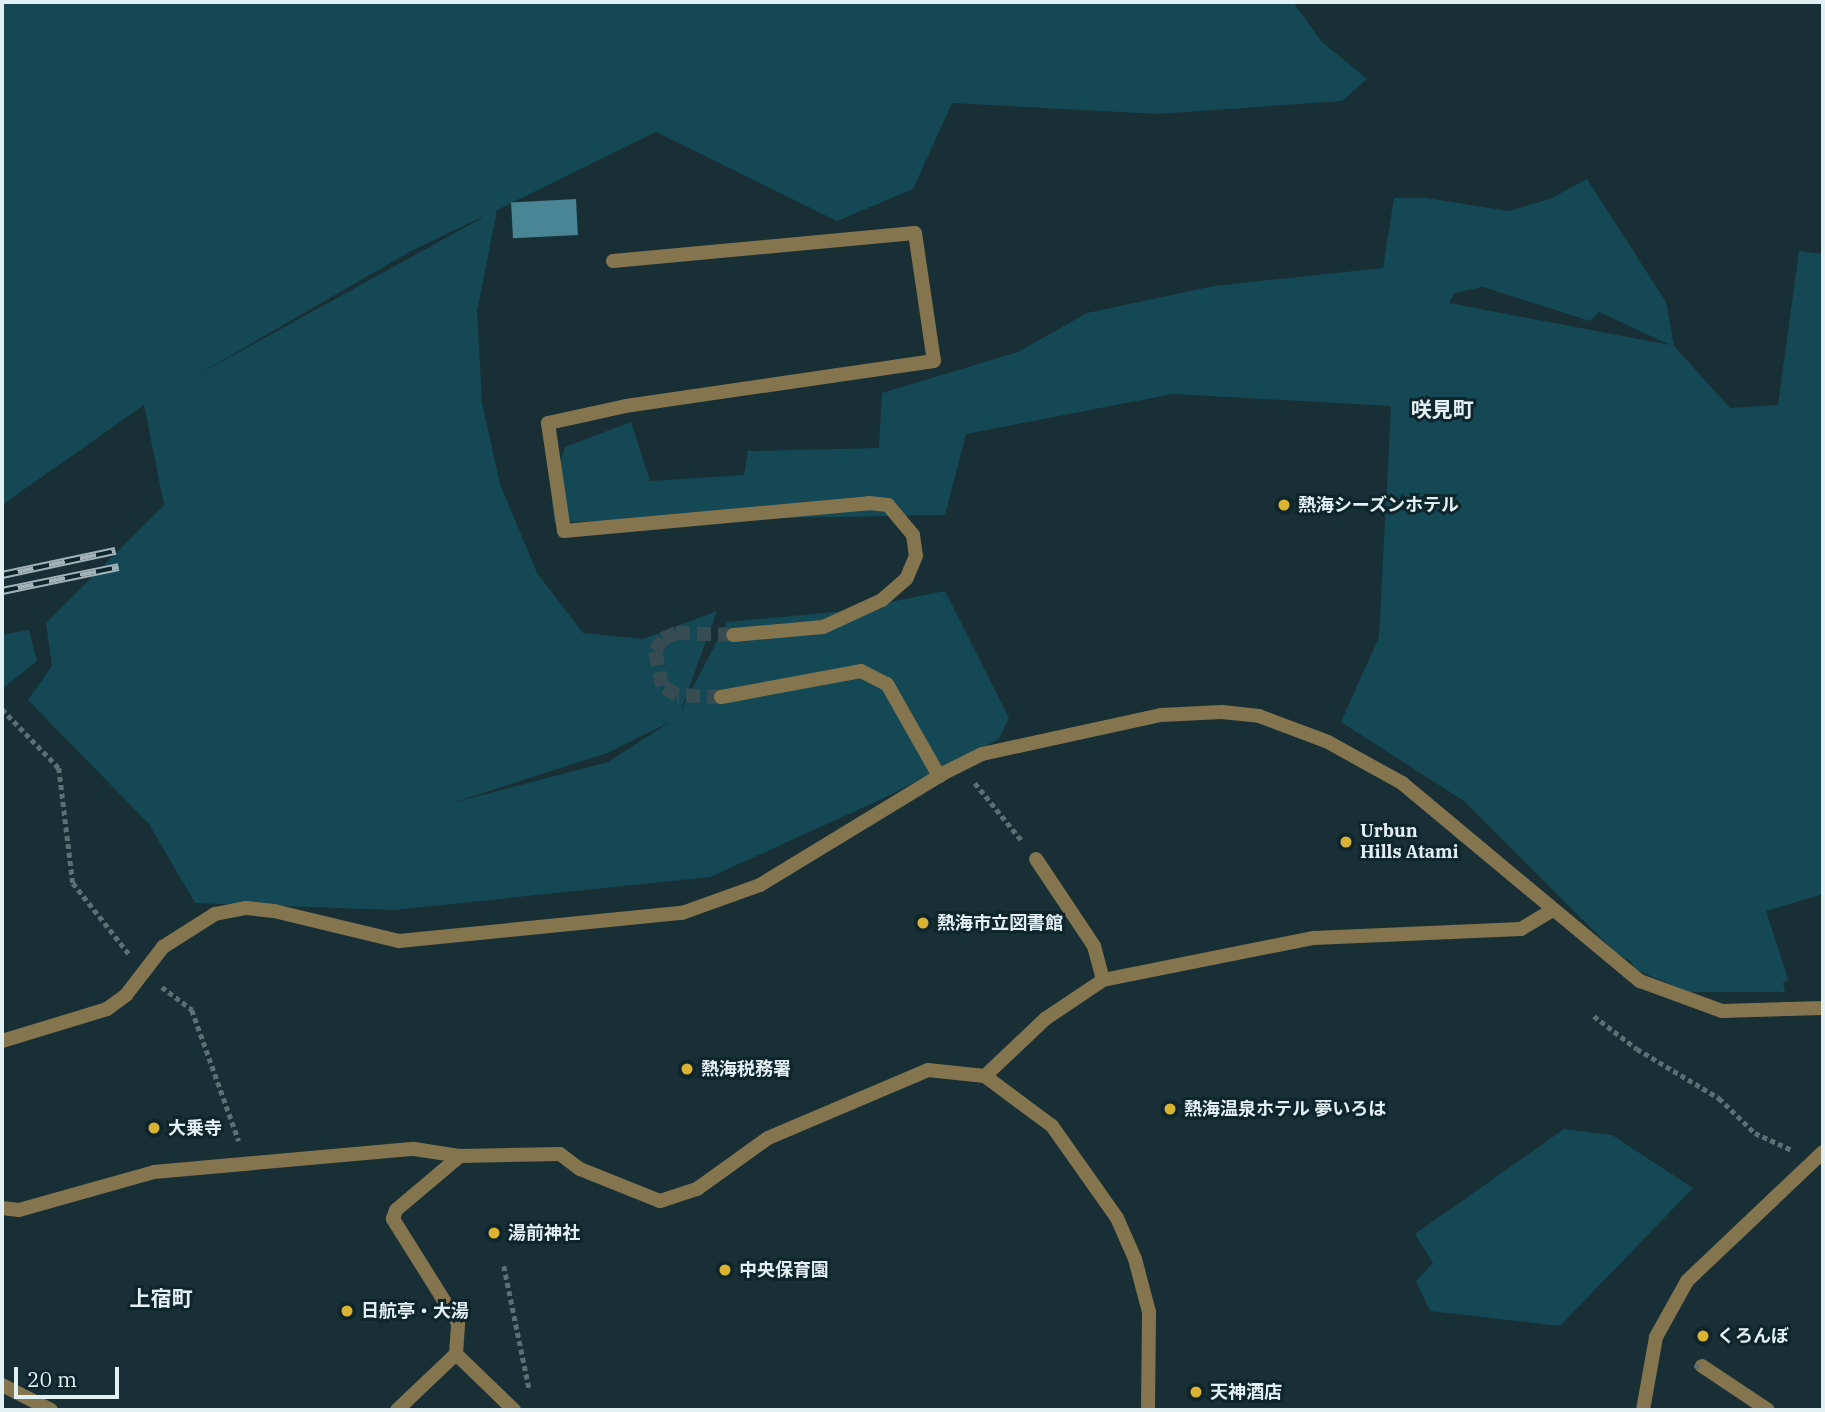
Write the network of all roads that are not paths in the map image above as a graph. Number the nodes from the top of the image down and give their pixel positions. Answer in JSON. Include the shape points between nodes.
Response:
{"nodes":[{"id":1,"x":612,"y":261,"type":"dead end"},
{"id":2,"x":733,"y":635,"type":"tunnel mouth"},
{"id":3,"x":721,"y":696,"type":"tunnel mouth"},
{"id":4,"x":939,"y":776,"type":"junction"},
{"id":5,"x":1037,"y":859,"type":"road end"},
{"id":6,"x":1551,"y":911,"type":"junction"},
{"id":7,"x":1103,"y":980,"type":"junction"},
{"id":8,"x":1823,"y":1008,"type":"edge"},
{"id":9,"x":2,"y":1041,"type":"edge"},
{"id":10,"x":985,"y":1076,"type":"junction"},
{"id":11,"x":460,"y":1156,"type":"junction"},
{"id":12,"x":1819,"y":1156,"type":"edge"},
{"id":13,"x":2,"y":1208,"type":"edge"},
{"id":14,"x":456,"y":1354,"type":"junction"},
{"id":15,"x":1699,"y":1365,"type":"dead end"},
{"id":16,"x":2,"y":1385,"type":"edge"},
{"id":17,"x":21,"y":1404,"type":"edge"},
{"id":18,"x":51,"y":1410,"type":"edge"},
{"id":19,"x":397,"y":1410,"type":"edge"},
{"id":20,"x":514,"y":1410,"type":"edge"},
{"id":21,"x":1148,"y":1410,"type":"edge"},
{"id":22,"x":1643,"y":1410,"type":"edge"},
{"id":23,"x":1768,"y":1410,"type":"edge"}],
"edges":[{"from":1,"to":2,"type":"street","via":[[915,233],[934,361],[626,406],[548,423],[564,531],[869,503],[888,505],[913,535],[916,556],[906,579],[871,607],[823,626]]},
{"from":3,"to":4,"type":"street","via":[[861,671],[887,684]]},
{"from":4,"to":6,"type":"street","via":[[982,754],[1161,715],[1259,716],[1328,742],[1402,783]]},
{"from":4,"to":9,"type":"street","via":[[760,885],[682,912],[399,941],[246,908],[215,914],[163,947],[126,995],[98,1013]]},
{"from":5,"to":7,"type":"street","via":[[1094,946]]},
{"from":6,"to":7,"type":"street","via":[[1521,929],[1314,938]]},
{"from":6,"to":8,"type":"street","via":[[1640,981],[1681,998],[1722,1012]]},
{"from":7,"to":10,"type":"street","via":[[1045,1019]]},
{"from":10,"to":11,"type":"street","via":[[929,1070],[768,1138],[697,1189],[660,1201],[580,1169],[560,1154]]},
{"from":10,"to":21,"type":"street","via":[[1052,1126],[1117,1218],[1135,1259],[1149,1312]]},
{"from":11,"to":13,"type":"street","via":[[414,1149],[154,1172],[19,1210]]},
{"from":11,"to":14,"type":"street","via":[[396,1210],[393,1219],[458,1323]]},
{"from":12,"to":22,"type":"street","via":[[1687,1281],[1656,1337]]},
{"from":14,"to":19,"type":"street"},
{"from":14,"to":20,"type":"street"},
{"from":15,"to":23,"type":"street"},
{"from":16,"to":17,"type":"street"},
{"from":17,"to":18,"type":"street"}]}
